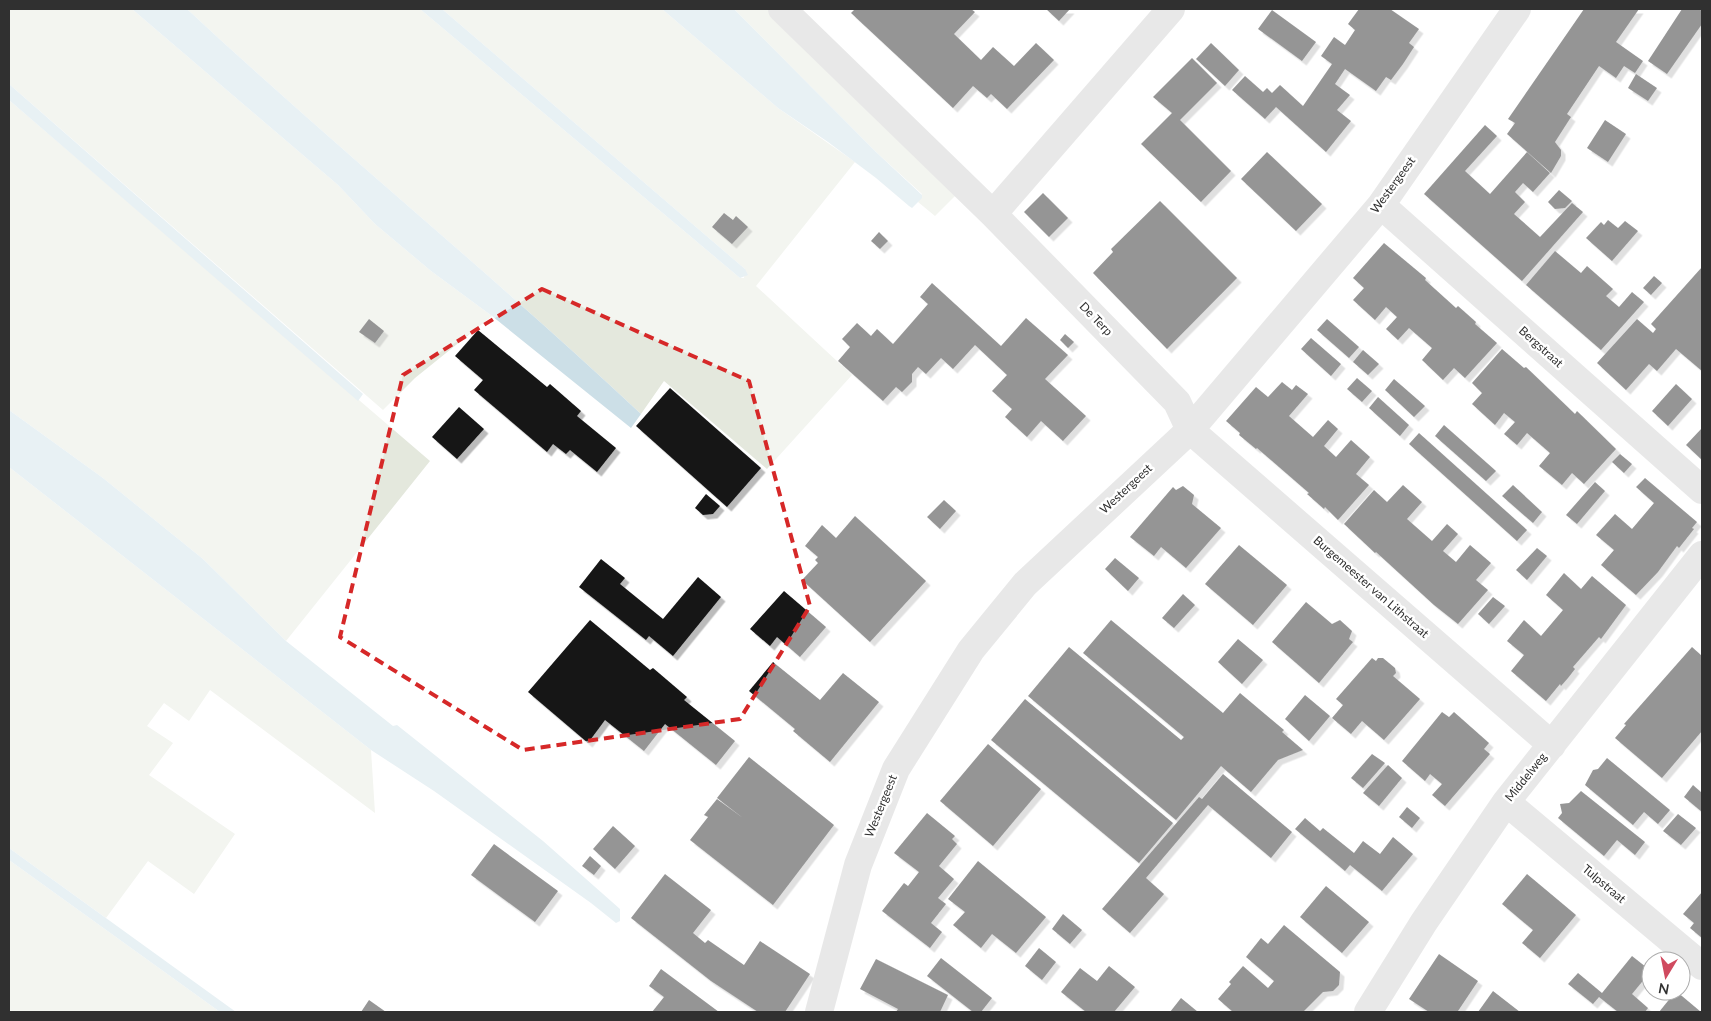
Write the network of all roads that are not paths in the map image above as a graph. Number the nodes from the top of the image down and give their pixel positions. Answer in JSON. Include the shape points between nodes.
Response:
{"nodes":[{"id":1,"x":782,"y":9,"type":"edge"},
{"id":2,"x":1171,"y":9,"type":"edge"},
{"id":3,"x":1516,"y":9,"type":"edge"},
{"id":4,"x":1380,"y":205,"type":"junction"},
{"id":5,"x":993,"y":214,"type":"junction"},
{"id":6,"x":1190,"y":430,"type":"junction"},
{"id":7,"x":1702,"y":490,"type":"edge"},
{"id":8,"x":1702,"y":555,"type":"edge"},
{"id":9,"x":1552,"y":745,"type":"junction"},
{"id":10,"x":1506,"y":802,"type":"junction"},
{"id":11,"x":1702,"y":966,"type":"edge"},
{"id":12,"x":819,"y":1012,"type":"edge"},
{"id":13,"x":1368,"y":1012,"type":"edge"}],
"edges":[{"from":1,"to":5,"type":"street","name":"De Terp"},
{"from":2,"to":5,"type":"street"},
{"from":3,"to":4,"type":"street","name":"Westergeest"},
{"from":4,"to":6,"type":"street","name":"Westergeest"},
{"from":4,"to":7,"type":"street","name":"Bergstraat"},
{"from":5,"to":6,"type":"street","name":"De Terp","via":[[1178,402]]},
{"from":6,"to":9,"type":"street","name":"Burgemeester van Lithstraat"},
{"from":6,"to":12,"type":"street","name":"Westergeest","via":[[1025,584],[971,650],[928,716],[896,769],[858,865]]},
{"from":8,"to":9,"type":"street","name":"Middelweg"},
{"from":9,"to":10,"type":"street","name":"Middelweg"},
{"from":10,"to":11,"type":"street","name":"Tulpstraat"},
{"from":10,"to":13,"type":"street","name":"Middelweg","via":[[1424,922]]}]}
